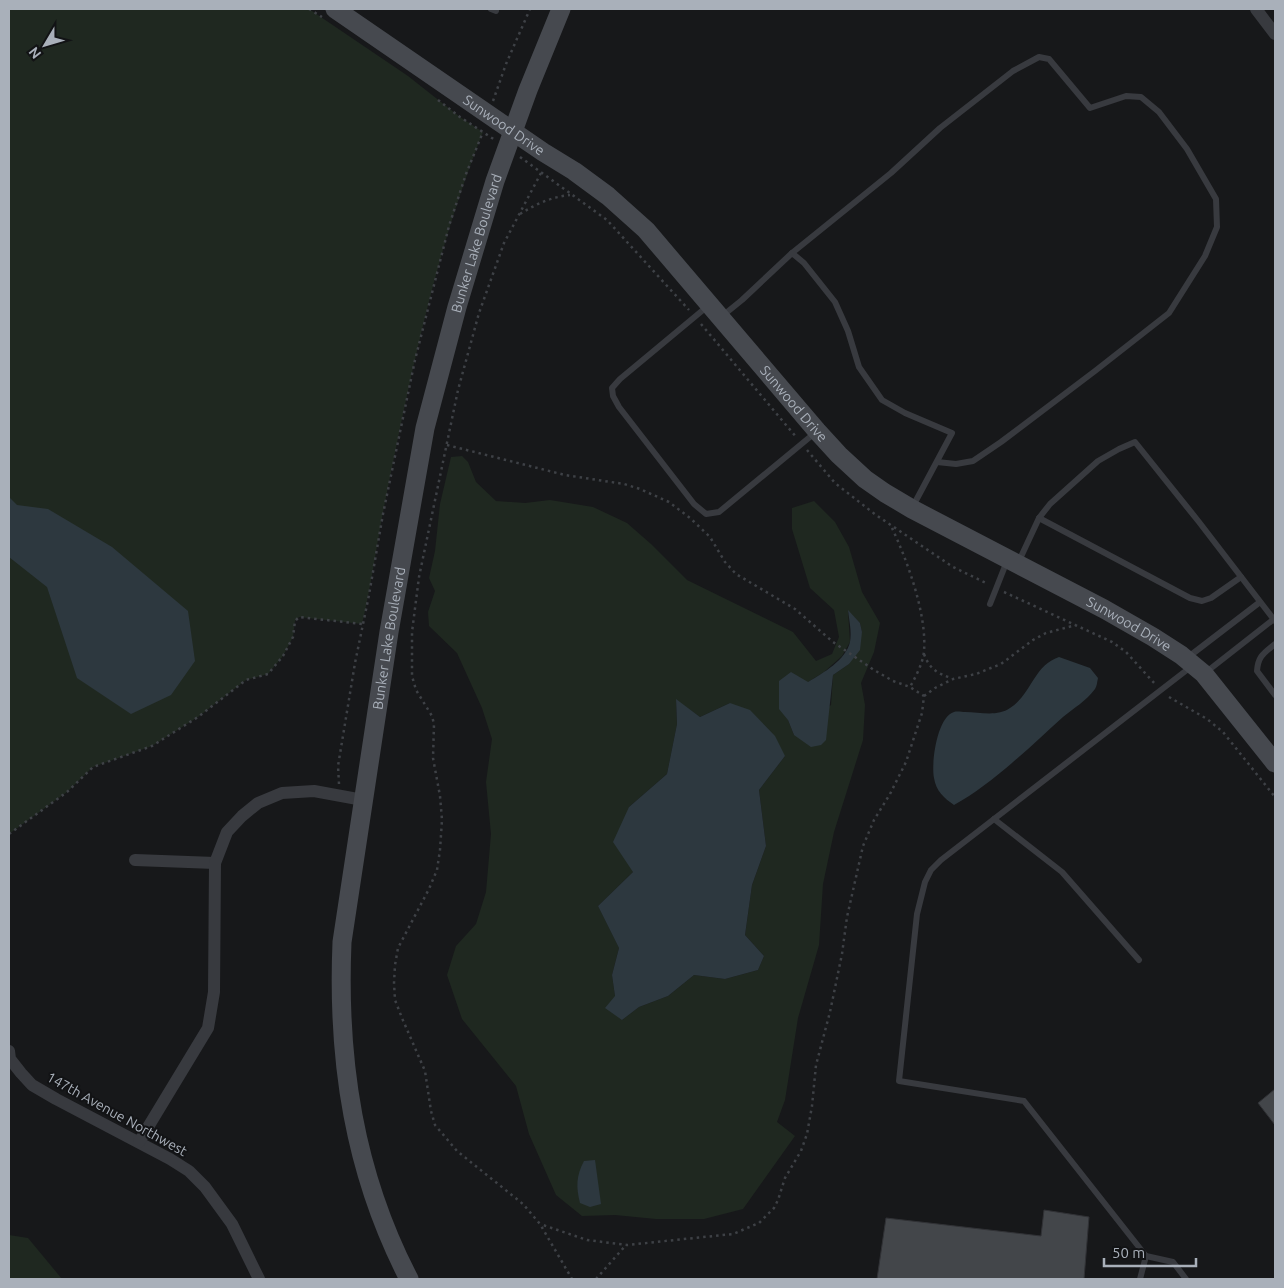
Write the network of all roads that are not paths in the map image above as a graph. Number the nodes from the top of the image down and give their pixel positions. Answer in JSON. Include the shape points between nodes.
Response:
{"nodes":[{"id":1,"x":335,"y":9,"type":"edge"},
{"id":2,"x":561,"y":9,"type":"edge"},
{"id":3,"x":1256,"y":9,"type":"edge"},
{"id":4,"x":1275,"y":34,"type":"edge"},
{"id":5,"x":514,"y":131,"type":"junction"},
{"id":6,"x":792,"y":253,"type":"junction"},
{"id":7,"x":715,"y":311,"type":"junction"},
{"id":8,"x":817,"y":431,"type":"junction"},
{"id":9,"x":937,"y":462,"type":"junction"},
{"id":10,"x":912,"y":509,"type":"junction"},
{"id":11,"x":1039,"y":518,"type":"junction"},
{"id":12,"x":1013,"y":561,"type":"junction"},
{"id":13,"x":1241,"y":577,"type":"junction"},
{"id":14,"x":1260,"y":602,"type":"junction"},
{"id":15,"x":990,"y":604,"type":"dead end"},
{"id":16,"x":1274,"y":620,"type":"edge"},
{"id":17,"x":1275,"y":644,"type":"edge"},
{"id":18,"x":1195,"y":666,"type":"junction"},
{"id":19,"x":1275,"y":695,"type":"edge"},
{"id":20,"x":1275,"y":763,"type":"edge"},
{"id":21,"x":363,"y":800,"type":"junction"},
{"id":22,"x":994,"y":820,"type":"junction"},
{"id":23,"x":135,"y":860,"type":"dead end"},
{"id":24,"x":215,"y":863,"type":"junction"},
{"id":25,"x":1139,"y":960,"type":"dead end"},
{"id":26,"x":9,"y":1051,"type":"edge"},
{"id":27,"x":138,"y":1142,"type":"junction"},
{"id":28,"x":1146,"y":1256,"type":"junction"},
{"id":29,"x":259,"y":1279,"type":"edge"},
{"id":30,"x":409,"y":1279,"type":"edge"},
{"id":31,"x":1140,"y":1279,"type":"edge"},
{"id":32,"x":1186,"y":1279,"type":"edge"}],
"edges":[{"from":1,"to":5,"type":"main road","name":"Sunwood Drive"},
{"from":2,"to":5,"type":"main road","name":"Bunker Lake Boulevard","via":[[537,64]]},
{"from":3,"to":4,"type":"street"},
{"from":5,"to":7,"type":"main road","name":"Sunwood Drive","via":[[574,171],[628,213]]},
{"from":5,"to":21,"type":"main road","name":"Bunker Lake Boulevard","via":[[481,224],[425,428]]},
{"from":6,"to":7,"type":"lane","via":[[742,300]]},
{"from":6,"to":9,"type":"lane","via":[[835,302],[859,367],[882,400],[952,433]]},
{"from":6,"to":9,"type":"lane","via":[[891,173],[940,128],[1013,71],[1038,57],[1050,59],[1090,108],[1126,96],[1141,97],[1159,112],[1187,149],[1216,199],[1217,227],[1205,256],[1169,312],[973,461],[956,464]]},
{"from":7,"to":8,"type":"main road","name":"Sunwood Drive"},
{"from":7,"to":8,"type":"lane","via":[[612,388],[619,407],[694,504],[706,514],[719,512]]},
{"from":8,"to":10,"type":"main road","name":"Sunwood Drive","via":[[865,479]]},
{"from":9,"to":10,"type":"lane"},
{"from":10,"to":12,"type":"main road","name":"Sunwood Drive"},
{"from":11,"to":12,"type":"lane"},
{"from":11,"to":13,"type":"lane","via":[[1190,598],[1202,601],[1211,598]]},
{"from":11,"to":13,"type":"lane","via":[[1098,461],[1135,442]]},
{"from":12,"to":15,"type":"lane"},
{"from":12,"to":18,"type":"main road","name":"Sunwood Drive","via":[[1145,632]]},
{"from":13,"to":14,"type":"lane"},
{"from":14,"to":16,"type":"lane"},
{"from":14,"to":18,"type":"lane"},
{"from":16,"to":18,"type":"lane"},
{"from":17,"to":19,"type":"lane","via":[[1258,662],[1257,671]]},
{"from":18,"to":20,"type":"main road","name":"Sunwood Drive"},
{"from":18,"to":22,"type":"lane"},
{"from":21,"to":24,"type":"street","via":[[298,791],[258,803],[227,832]]},
{"from":21,"to":30,"type":"main road","name":"Bunker Lake Boulevard","via":[[342,942],[343,1054],[368,1178]]},
{"from":22,"to":25,"type":"lane","via":[[1062,872]]},
{"from":22,"to":28,"type":"lane","via":[[941,860],[931,870],[926,882],[917,914],[898,1082],[1024,1101]]},
{"from":23,"to":24,"type":"street"},
{"from":24,"to":27,"type":"street","via":[[214,992],[208,1028]]},
{"from":26,"to":27,"type":"street","name":"147th Avenue Northwest","via":[[10,1059],[32,1084]]},
{"from":27,"to":29,"type":"street","name":"147th Avenue Northwest","via":[[189,1171],[205,1187],[232,1224]]},
{"from":28,"to":31,"type":"lane"},
{"from":28,"to":32,"type":"lane","via":[[1173,1262]]}]}
